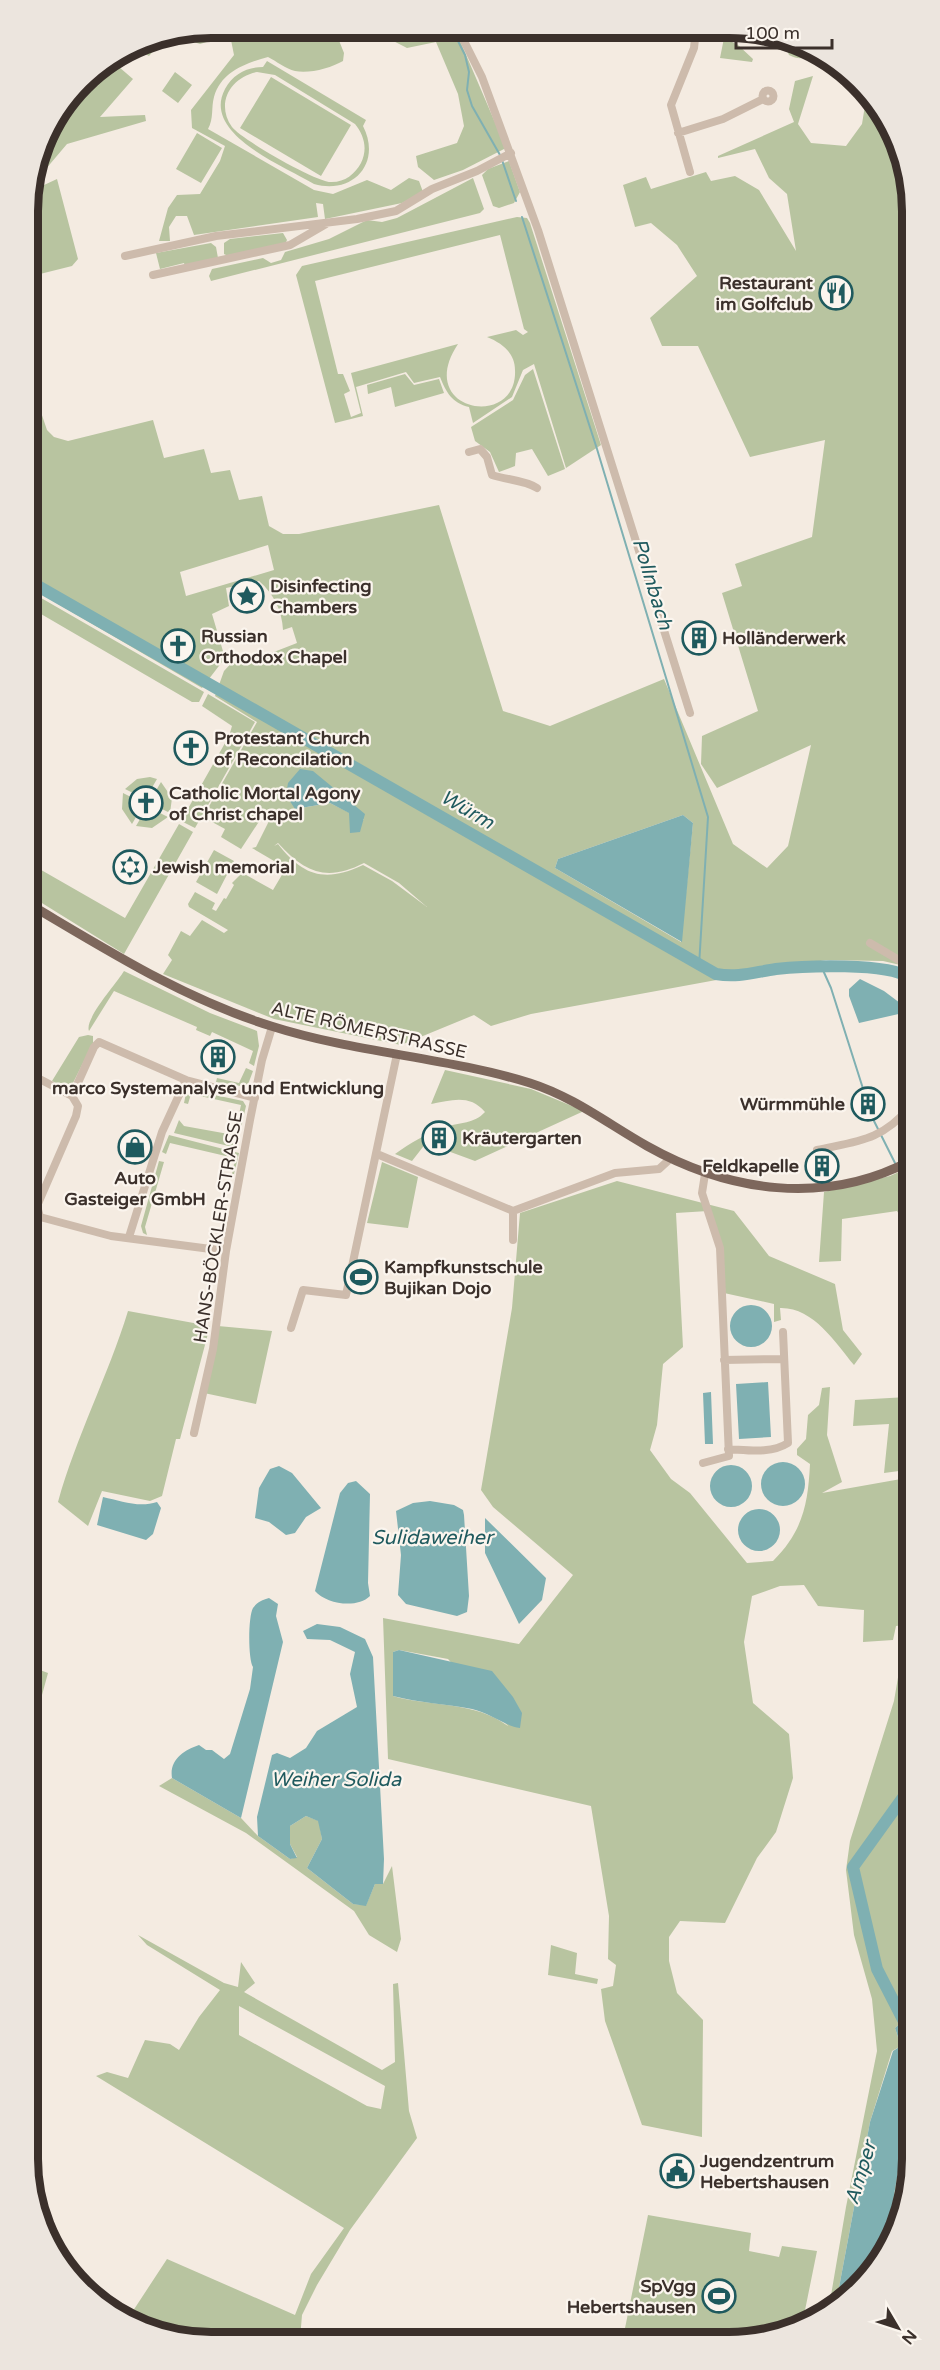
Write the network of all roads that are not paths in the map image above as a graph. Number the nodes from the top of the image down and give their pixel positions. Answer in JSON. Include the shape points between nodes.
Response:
{"nodes":[{"id":1,"x":463,"y":38,"type":"edge"},
{"id":2,"x":695,"y":38,"type":"edge"},
{"id":3,"x":773,"y":93,"type":"dead end"},
{"id":4,"x":678,"y":133,"type":"junction"},
{"id":5,"x":504,"y":156,"type":"junction"},
{"id":6,"x":690,"y":172,"type":"dead end"},
{"id":7,"x":329,"y":223,"type":"junction"},
{"id":8,"x":125,"y":256,"type":"dead end"},
{"id":9,"x":153,"y":275,"type":"dead end"},
{"id":10,"x":469,"y":452,"type":"dead end"},
{"id":11,"x":537,"y":488,"type":"dead end"},
{"id":12,"x":690,"y":713,"type":"dead end"},
{"id":13,"x":38,"y":909,"type":"edge"},
{"id":14,"x":870,"y":943,"type":"dead end"},
{"id":15,"x":902,"y":962,"type":"edge"},
{"id":16,"x":272,"y":1027,"type":"junction"},
{"id":17,"x":397,"y":1054,"type":"junction"},
{"id":18,"x":38,"y":1078,"type":"edge"},
{"id":19,"x":186,"y":1080,"type":"junction"},
{"id":20,"x":72,"y":1096,"type":"junction"},
{"id":21,"x":255,"y":1098,"type":"junction"},
{"id":22,"x":902,"y":1115,"type":"edge"},
{"id":23,"x":817,"y":1150,"type":"dead end"},
{"id":24,"x":376,"y":1154,"type":"junction"},
{"id":25,"x":670,"y":1159,"type":"junction"},
{"id":26,"x":902,"y":1165,"type":"edge"},
{"id":27,"x":705,"y":1174,"type":"junction"},
{"id":28,"x":37,"y":1205,"type":"edge"},
{"id":29,"x":513,"y":1211,"type":"junction"},
{"id":30,"x":37,"y":1212,"type":"edge"},
{"id":31,"x":129,"y":1237,"type":"junction"},
{"id":32,"x":513,"y":1240,"type":"dead end"},
{"id":33,"x":226,"y":1251,"type":"junction"},
{"id":34,"x":291,"y":1328,"type":"dead end"},
{"id":35,"x":783,"y":1332,"type":"dead end"},
{"id":36,"x":783,"y":1359,"type":"junction"},
{"id":37,"x":724,"y":1360,"type":"junction"},
{"id":38,"x":194,"y":1433,"type":"dead end"},
{"id":39,"x":728,"y":1449,"type":"junction"},
{"id":40,"x":703,"y":1463,"type":"dead end"}],
"edges":[{"from":1,"to":5,"type":"street","via":[[482,76]]},
{"from":2,"to":4,"type":"street","via":[[671,105]]},
{"from":3,"to":4,"type":"street","via":[[765,91],[763,99],[723,119]]},
{"from":4,"to":6,"type":"street"},
{"from":5,"to":7,"type":"street","via":[[432,189],[396,211]]},
{"from":5,"to":12,"type":"street","via":[[538,230]]},
{"from":7,"to":8,"type":"street","via":[[216,236]]},
{"from":7,"to":9,"type":"street","via":[[290,245]]},
{"from":10,"to":11,"type":"street","via":[[480,449],[492,475]]},
{"from":13,"to":16,"type":"main road","name":"ALTE RÖMERSTRASSE","via":[[179,989]]},
{"from":14,"to":15,"type":"street"},
{"from":16,"to":17,"type":"main road","name":"ALTE RÖMERSTRASSE"},
{"from":16,"to":21,"type":"street","name":"HANS-BÖCKLER-STRASSE"},
{"from":17,"to":24,"type":"street"},
{"from":17,"to":25,"type":"main road","name":"ALTE RÖMERSTRASSE","via":[[548,1089]]},
{"from":18,"to":20,"type":"street"},
{"from":19,"to":20,"type":"street","via":[[99,1042]]},
{"from":19,"to":21,"type":"street"},
{"from":19,"to":31,"type":"street","via":[[160,1138]]},
{"from":20,"to":28,"type":"street","via":[[78,1106],[76,1116]]},
{"from":21,"to":33,"type":"street","name":"HANS-BÖCKLER-STRASSE"},
{"from":22,"to":23,"type":"street","via":[[877,1136]]},
{"from":24,"to":29,"type":"street"},
{"from":24,"to":34,"type":"street","via":[[346,1295],[303,1290]]},
{"from":25,"to":27,"type":"main road","name":"ALTE RÖMERSTRASSE"},
{"from":25,"to":29,"type":"street","via":[[659,1169],[615,1173]]},
{"from":26,"to":27,"type":"main road","name":"ALTE RÖMERSTRASSE","via":[[870,1179],[824,1188],[758,1185]]},
{"from":27,"to":37,"type":"street","via":[[702,1193],[720,1248]]},
{"from":29,"to":32,"type":"street"},
{"from":30,"to":31,"type":"street","via":[[44,1219],[90,1232]]},
{"from":31,"to":33,"type":"street"},
{"from":33,"to":38,"type":"street","name":"HANS-BÖCKLER-STRASSE","via":[[213,1349]]},
{"from":35,"to":36,"type":"street"},
{"from":36,"to":37,"type":"street"},
{"from":36,"to":39,"type":"street","via":[[788,1443],[765,1450]]},
{"from":37,"to":39,"type":"street"},
{"from":39,"to":40,"type":"street","via":[[729,1456]]}]}
